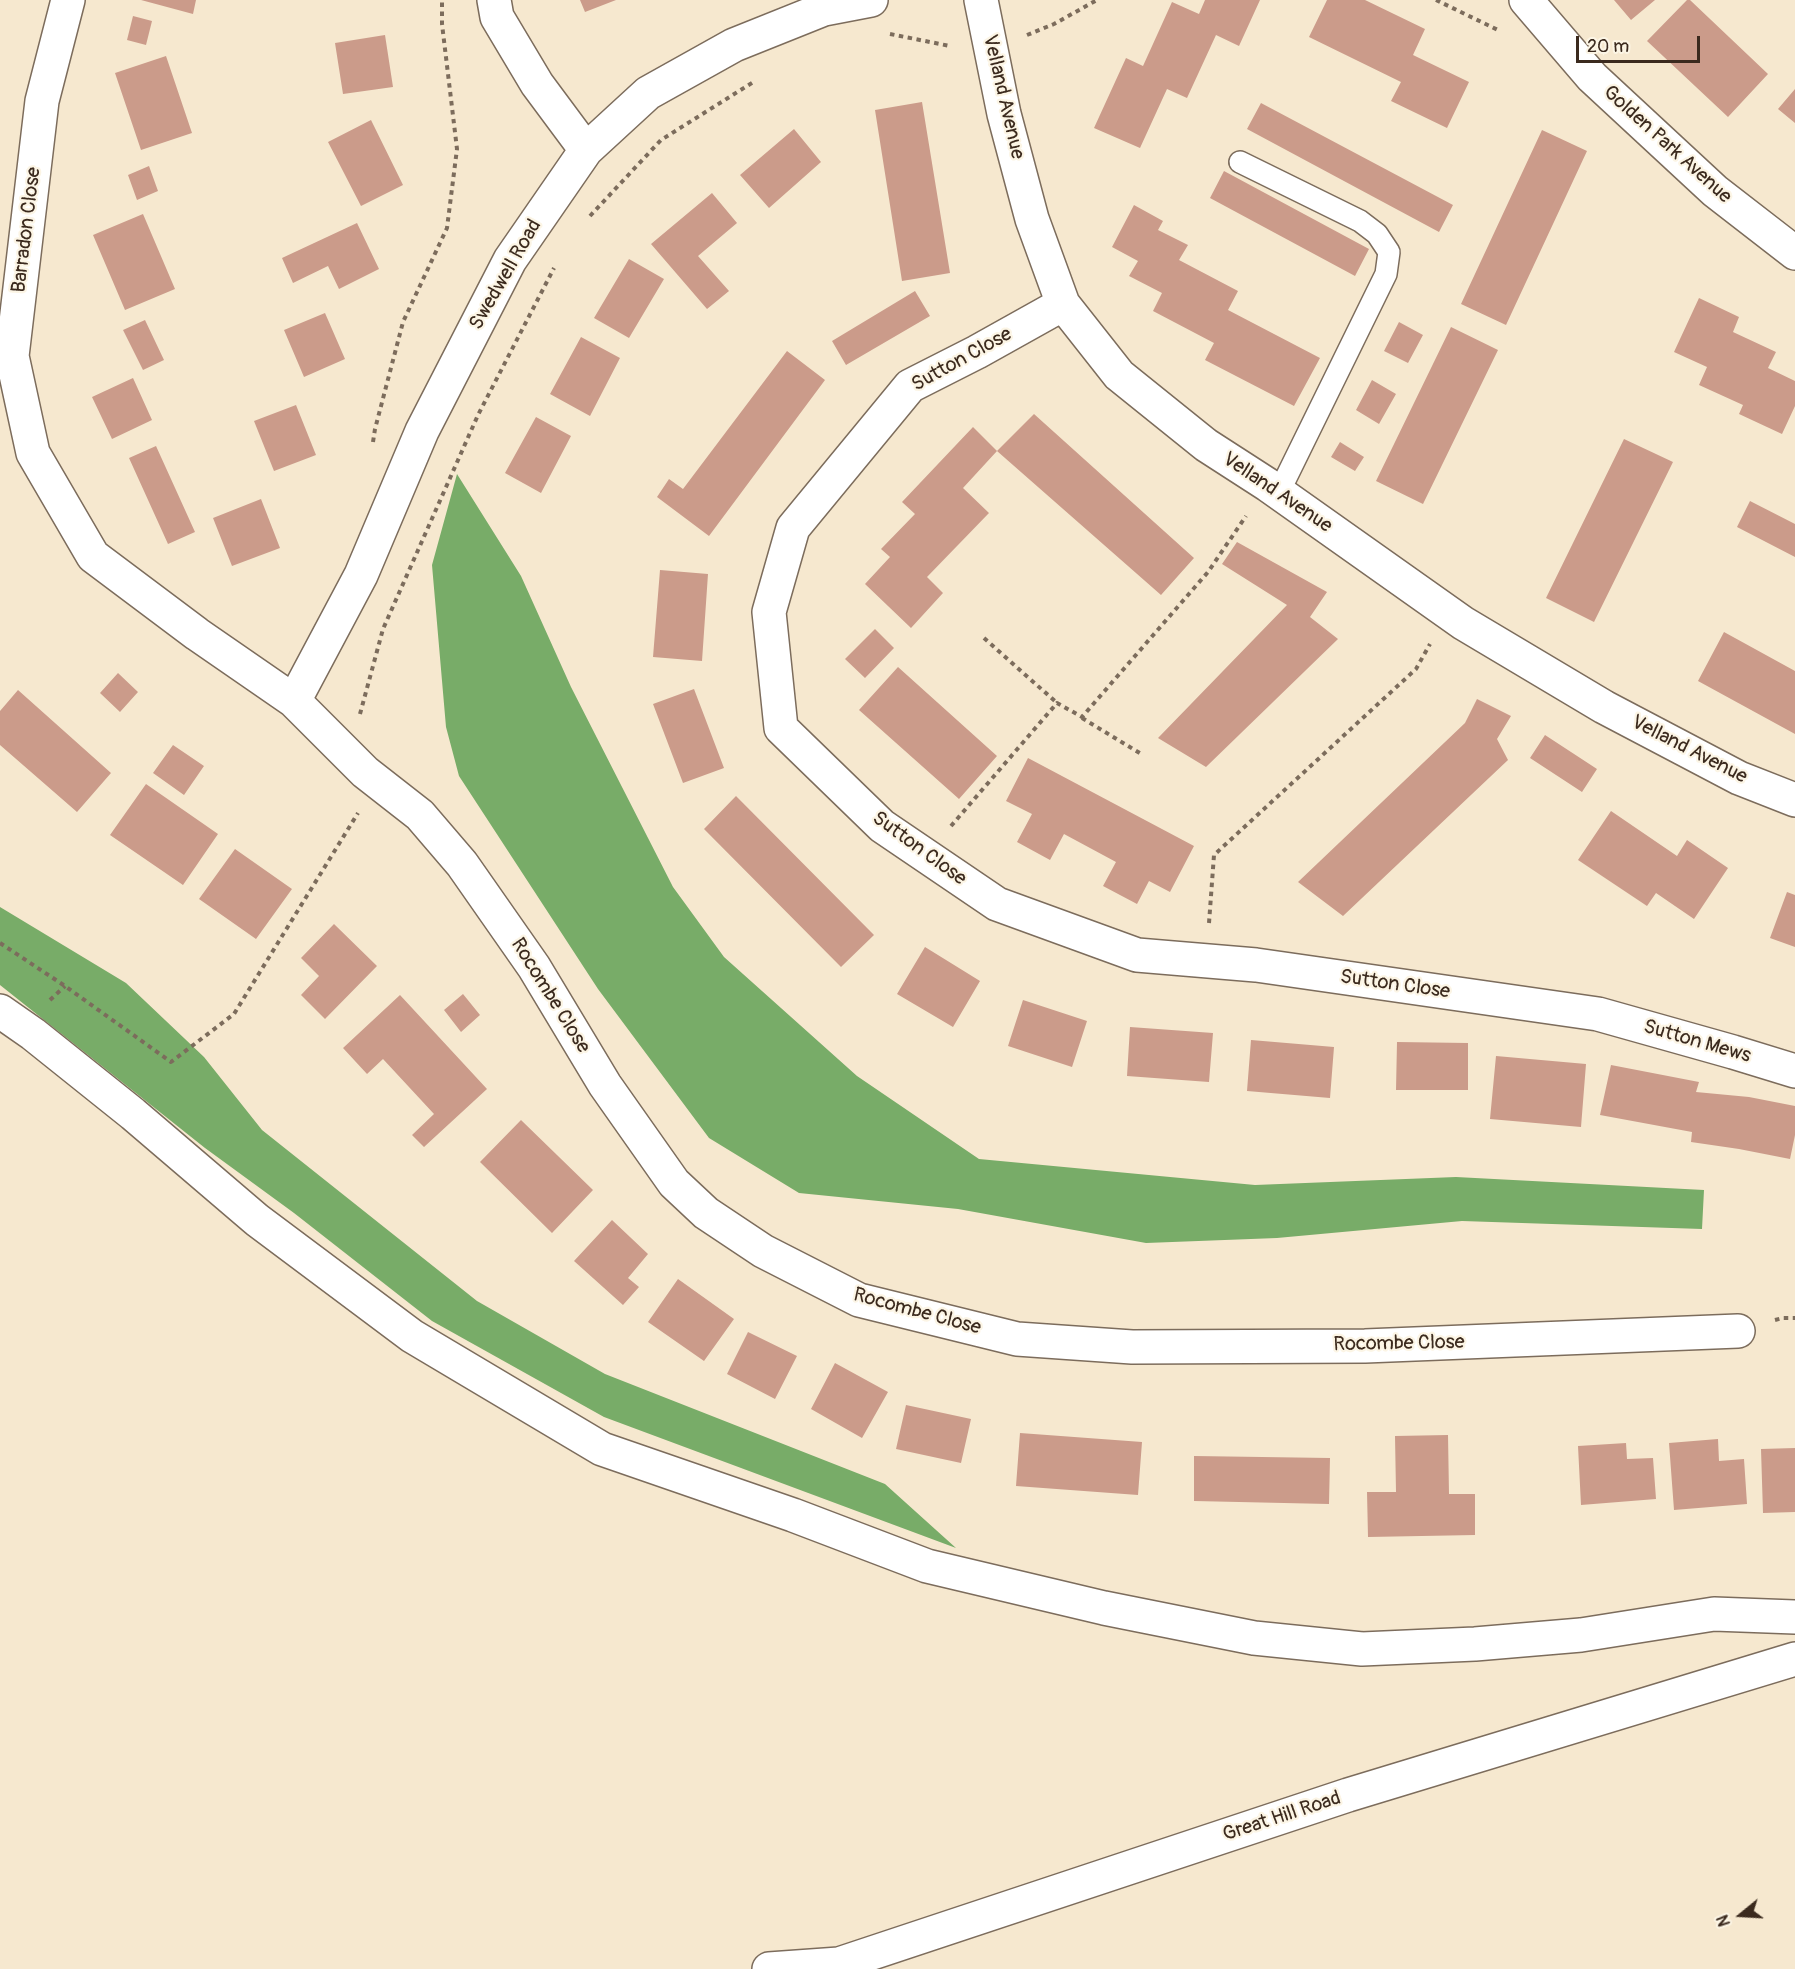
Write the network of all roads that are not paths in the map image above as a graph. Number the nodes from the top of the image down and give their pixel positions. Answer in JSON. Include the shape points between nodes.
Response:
{"nodes":[{"id":1,"x":68,"y":0,"type":"edge"},
{"id":2,"x":494,"y":0,"type":"edge"},
{"id":3,"x":871,"y":0,"type":"edge"},
{"id":4,"x":981,"y":0,"type":"edge"},
{"id":5,"x":1515,"y":11,"type":"edge"},
{"id":6,"x":586,"y":150,"type":"junction"},
{"id":7,"x":1240,"y":162,"type":"dead end"},
{"id":8,"x":1795,"y":253,"type":"edge"},
{"id":9,"x":1063,"y":304,"type":"junction"},
{"id":10,"x":1273,"y":488,"type":"junction"},
{"id":11,"x":294,"y":701,"type":"junction"},
{"id":12,"x":1795,"y":800,"type":"edge"},
{"id":13,"x":0,"y":1011,"type":"edge"},
{"id":14,"x":1598,"y":1014,"type":"joint"},
{"id":15,"x":1795,"y":1071,"type":"edge"},
{"id":16,"x":1738,"y":1331,"type":"dead end"},
{"id":17,"x":1795,"y":1617,"type":"edge"},
{"id":18,"x":1795,"y":1659,"type":"edge"},
{"id":19,"x":769,"y":1969,"type":"edge"}],
"edges":[{"from":1,"to":11,"type":"street","name":"Barradon Close","via":[[42,101],[12,356],[33,453],[93,556]]},
{"from":2,"to":6,"type":"street","via":[[496,17],[537,84]]},
{"from":3,"to":6,"type":"street","name":"Swedwell Road","via":[[824,9],[734,45],[648,93]]},
{"from":4,"to":9,"type":"street","name":"Velland Avenue","via":[[1032,219]]},
{"from":5,"to":8,"type":"street","name":"Golden Park Avenue","via":[[1714,191]]},
{"from":6,"to":11,"type":"street","name":"Swedwell Road","via":[[510,260],[422,431],[361,575]]},
{"from":7,"to":10,"type":"lane","via":[[1360,222],[1377,234],[1389,252],[1386,273]]},
{"from":9,"to":10,"type":"street","name":"Velland Avenue","via":[[1119,375],[1206,445]]},
{"from":9,"to":14,"type":"street","name":"Sutton Close","via":[[910,386],[793,528],[769,612],[781,728],[882,826],[997,904],[1137,955],[1256,965]]},
{"from":10,"to":12,"type":"street","name":"Velland Avenue","via":[[1448,612],[1604,707],[1739,778]]},
{"from":11,"to":16,"type":"street","name":"Rocombe Close","via":[[365,772],[420,815],[462,864],[534,967],[604,1085],[674,1183],[706,1213],[763,1251],[859,1300],[1017,1339],[1132,1347],[1377,1346]]},
{"from":13,"to":17,"type":"street","via":[[133,1114],[257,1220],[422,1341],[602,1449],[927,1566],[1254,1638],[1362,1649],[1581,1635],[1713,1614]]},
{"from":14,"to":15,"type":"street","name":"Sutton Mews"},
{"from":18,"to":19,"type":"street","name":"Great Hill Road","via":[[1348,1796],[839,1964]]}]}
